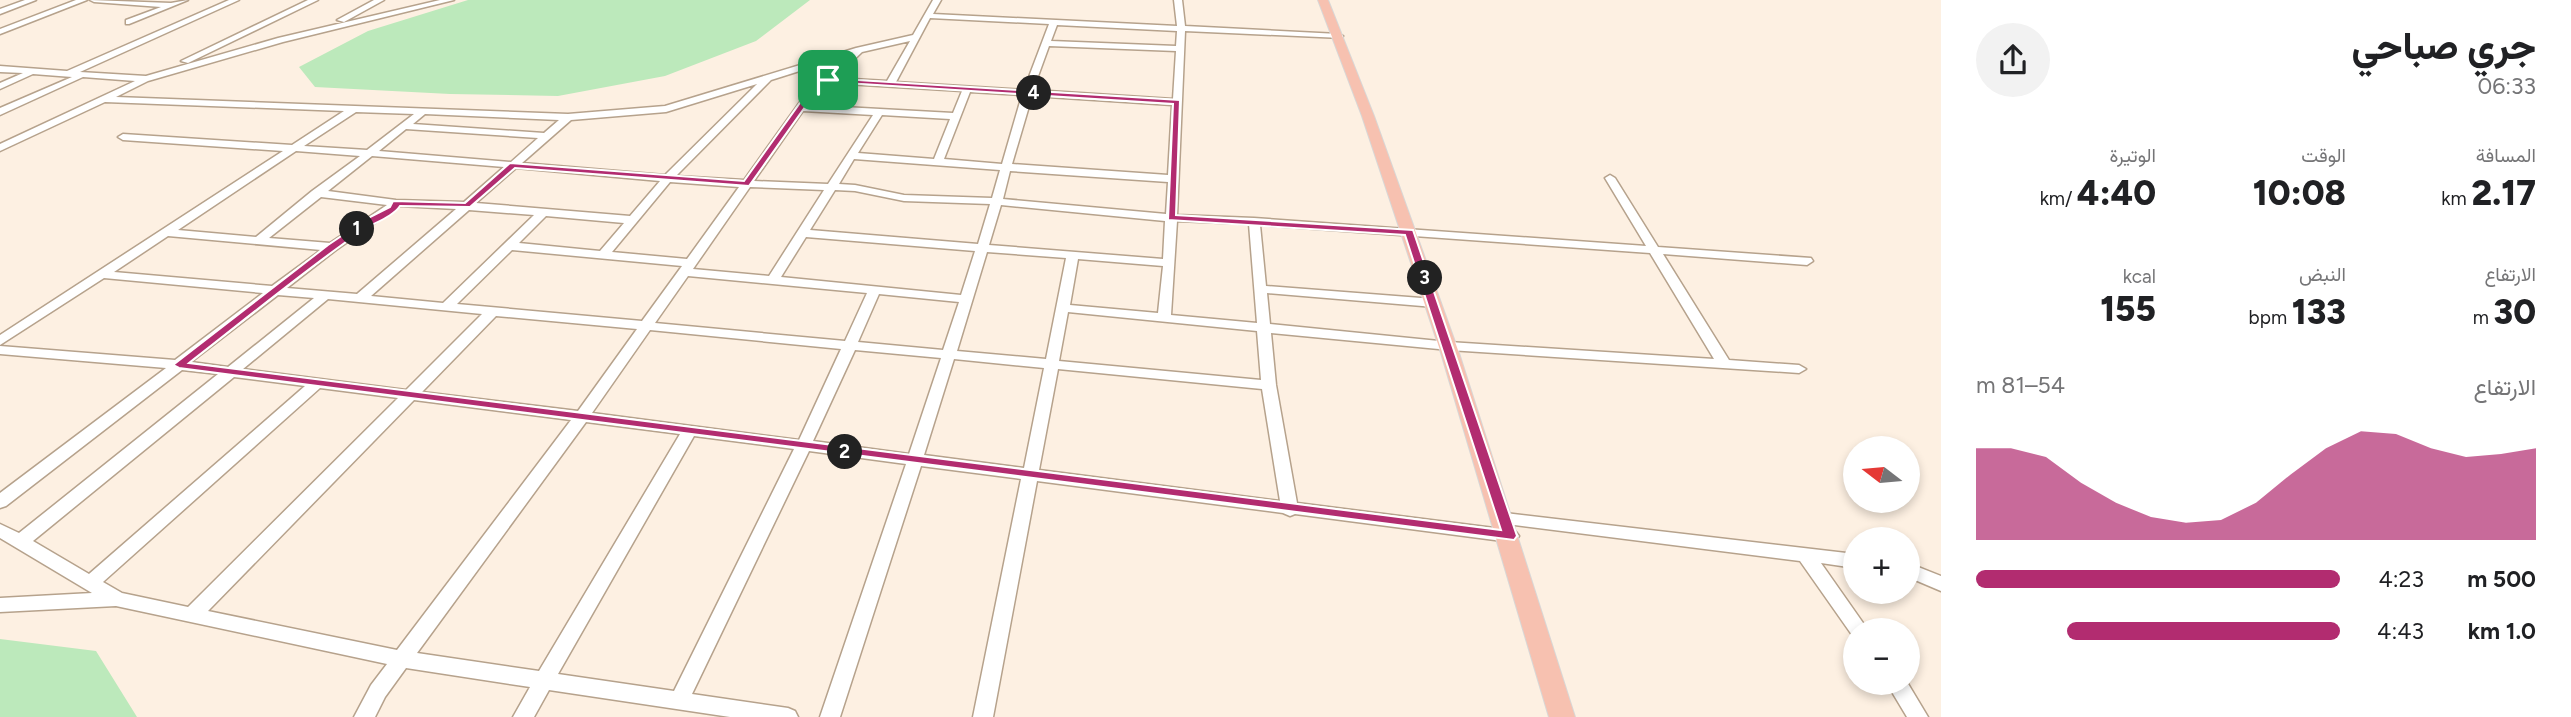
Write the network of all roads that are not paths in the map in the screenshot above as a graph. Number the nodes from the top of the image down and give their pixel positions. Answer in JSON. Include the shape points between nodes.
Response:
{"nodes":[{"id":1,"x":32,"y":0,"type":"edge"},
{"id":2,"x":83,"y":0,"type":"edge"},
{"id":3,"x":94,"y":0,"type":"edge"},
{"id":4,"x":184,"y":0,"type":"edge"},
{"id":5,"x":235,"y":0,"type":"edge"},
{"id":6,"x":314,"y":0,"type":"edge"},
{"id":7,"x":380,"y":0,"type":"edge"},
{"id":8,"x":450,"y":0,"type":"edge"},
{"id":9,"x":937,"y":0,"type":"edge"},
{"id":10,"x":1178,"y":0,"type":"edge"},
{"id":11,"x":1323,"y":0,"type":"edge"},
{"id":12,"x":129,"y":1,"type":"edge"},
{"id":13,"x":172,"y":5,"type":"junction"},
{"id":14,"x":0,"y":12,"type":"edge"},
{"id":15,"x":928,"y":16,"type":"junction"},
{"id":16,"x":130,"y":22,"type":"dead end"},
{"id":17,"x":1054,"y":22,"type":"junction"},
{"id":18,"x":1181,"y":28,"type":"junction"},
{"id":19,"x":322,"y":31,"type":"junction"},
{"id":20,"x":0,"y":32,"type":"edge"},
{"id":21,"x":1339,"y":36,"type":"junction"},
{"id":22,"x":916,"y":37,"type":"junction"},
{"id":23,"x":1046,"y":43,"type":"junction"},
{"id":24,"x":1180,"y":49,"type":"junction"},
{"id":25,"x":859,"y":50,"type":"junction"},
{"id":26,"x":0,"y":69,"type":"edge"},
{"id":27,"x":34,"y":72,"type":"junction"},
{"id":28,"x":68,"y":74,"type":"junction"},
{"id":29,"x":83,"y":75,"type":"junction"},
{"id":30,"x":768,"y":78,"type":"junction"},
{"id":31,"x":146,"y":79,"type":"junction"},
{"id":32,"x":828,"y":80,"type":"junction"},
{"id":33,"x":890,"y":84,"type":"junction"},
{"id":34,"x":0,"y":86,"type":"edge"},
{"id":35,"x":967,"y":89,"type":"junction"},
{"id":36,"x":1030,"y":93,"type":"junction"},
{"id":37,"x":104,"y":99,"type":"junction"},
{"id":38,"x":1177,"y":102,"type":"junction"},
{"id":39,"x":800,"y":108,"type":"junction"},
{"id":40,"x":352,"y":110,"type":"junction"},
{"id":41,"x":0,"y":112,"type":"edge"},
{"id":42,"x":422,"y":112,"type":"junction"},
{"id":43,"x":879,"y":112,"type":"junction"},
{"id":44,"x":956,"y":116,"type":"junction"},
{"id":45,"x":568,"y":117,"type":"junction"},
{"id":46,"x":403,"y":127,"type":"junction"},
{"id":47,"x":0,"y":133,"type":"edge"},
{"id":48,"x":27,"y":135,"type":"junction"},
{"id":49,"x":547,"y":136,"type":"junction"},
{"id":50,"x":123,"y":137,"type":"dead end"},
{"id":51,"x":0,"y":148,"type":"edge"},
{"id":52,"x":294,"y":148,"type":"junction"},
{"id":53,"x":368,"y":153,"type":"junction"},
{"id":54,"x":851,"y":156,"type":"junction"},
{"id":55,"x":937,"y":163,"type":"junction"},
{"id":56,"x":513,"y":165,"type":"junction"},
{"id":57,"x":1005,"y":168,"type":"junction"},
{"id":58,"x":668,"y":178,"type":"junction"},
{"id":59,"x":1173,"y":178,"type":"junction"},
{"id":60,"x":1610,"y":178,"type":"dead end"},
{"id":61,"x":746,"y":184,"type":"junction"},
{"id":62,"x":831,"y":188,"type":"junction"},
{"id":63,"x":316,"y":193,"type":"junction"},
{"id":64,"x":994,"y":201,"type":"junction"},
{"id":65,"x":397,"y":203,"type":"junction"},
{"id":66,"x":467,"y":205,"type":"junction"},
{"id":67,"x":544,"y":212,"type":"junction"},
{"id":68,"x":1172,"y":218,"type":"junction"},
{"id":69,"x":634,"y":220,"type":"junction"},
{"id":70,"x":1254,"y":221,"type":"junction"},
{"id":71,"x":166,"y":232,"type":"junction"},
{"id":72,"x":1409,"y":232,"type":"junction"},
{"id":73,"x":802,"y":233,"type":"junction"},
{"id":74,"x":259,"y":240,"type":"junction"},
{"id":75,"x":509,"y":246,"type":"junction"},
{"id":76,"x":332,"y":247,"type":"junction"},
{"id":77,"x":982,"y":248,"type":"junction"},
{"id":78,"x":1654,"y":250,"type":"junction"},
{"id":79,"x":603,"y":255,"type":"junction"},
{"id":80,"x":1073,"y":255,"type":"junction"},
{"id":81,"x":1807,"y":261,"type":"dead end"},
{"id":82,"x":1169,"y":264,"type":"junction"},
{"id":83,"x":687,"y":268,"type":"junction"},
{"id":84,"x":101,"y":274,"type":"junction"},
{"id":85,"x":772,"y":281,"type":"junction"},
{"id":86,"x":1260,"y":289,"type":"junction"},
{"id":87,"x":875,"y":290,"type":"junction"},
{"id":88,"x":276,"y":291,"type":"junction"},
{"id":89,"x":326,"y":295,"type":"junction"},
{"id":90,"x":360,"y":298,"type":"junction"},
{"id":91,"x":967,"y":299,"type":"junction"},
{"id":92,"x":1434,"y":303,"type":"junction"},
{"id":93,"x":447,"y":306,"type":"junction"},
{"id":94,"x":1063,"y":308,"type":"junction"},
{"id":95,"x":493,"y":311,"type":"junction"},
{"id":96,"x":1164,"y":318,"type":"junction"},
{"id":97,"x":647,"y":325,"type":"junction"},
{"id":98,"x":1264,"y":328,"type":"junction"},
{"id":99,"x":0,"y":341,"type":"edge"},
{"id":100,"x":850,"y":344,"type":"junction"},
{"id":101,"x":1449,"y":346,"type":"junction"},
{"id":102,"x":0,"y":350,"type":"edge"},
{"id":103,"x":949,"y":353,"type":"junction"},
{"id":104,"x":1052,"y":363,"type":"junction"},
{"id":105,"x":1724,"y":364,"type":"junction"},
{"id":106,"x":179,"y":365,"type":"junction"},
{"id":107,"x":1799,"y":369,"type":"dead end"},
{"id":108,"x":231,"y":372,"type":"junction"},
{"id":109,"x":317,"y":383,"type":"junction"},
{"id":110,"x":1269,"y":385,"type":"junction"},
{"id":111,"x":411,"y":396,"type":"junction"},
{"id":112,"x":581,"y":418,"type":"junction"},
{"id":113,"x":690,"y":432,"type":"junction"},
{"id":114,"x":803,"y":447,"type":"junction"},
{"id":115,"x":915,"y":461,"type":"junction"},
{"id":116,"x":1031,"y":476,"type":"junction"},
{"id":117,"x":0,"y":502,"type":"edge"},
{"id":118,"x":1290,"y":510,"type":"junction"},
{"id":119,"x":1507,"y":528,"type":"junction"},
{"id":120,"x":0,"y":530,"type":"edge"},
{"id":121,"x":20,"y":542,"type":"junction"},
{"id":122,"x":1805,"y":555,"type":"junction"},
{"id":123,"x":1843,"y":560,"type":"edge"},
{"id":124,"x":1920,"y":575,"type":"edge"},
{"id":125,"x":90,"y":583,"type":"junction"},
{"id":126,"x":1941,"y":584,"type":"edge"},
{"id":127,"x":117,"y":599,"type":"junction"},
{"id":128,"x":0,"y":605,"type":"edge"},
{"id":129,"x":192,"y":615,"type":"junction"},
{"id":130,"x":1850,"y":618,"type":"edge"},
{"id":131,"x":401,"y":659,"type":"junction"},
{"id":132,"x":544,"y":681,"type":"junction"},
{"id":133,"x":1904,"y":695,"type":"edge"},
{"id":134,"x":679,"y":701,"type":"junction"},
{"id":135,"x":364,"y":717,"type":"edge"},
{"id":136,"x":523,"y":717,"type":"edge"},
{"id":137,"x":788,"y":717,"type":"edge"},
{"id":138,"x":830,"y":717,"type":"edge"},
{"id":139,"x":983,"y":717,"type":"edge"},
{"id":140,"x":1562,"y":717,"type":"edge"},
{"id":141,"x":1918,"y":717,"type":"edge"}],
"edges":[{"from":1,"to":14,"type":"street"},
{"from":2,"to":20,"type":"street"},
{"from":3,"to":12,"type":"street"},
{"from":4,"to":13,"type":"street"},
{"from":5,"to":28,"type":"street"},
{"from":6,"to":31,"type":"street"},
{"from":7,"to":19,"type":"street"},
{"from":8,"to":19,"type":"street"},
{"from":9,"to":15,"type":"street"},
{"from":10,"to":18,"type":"street"},
{"from":11,"to":21,"type":"main road"},
{"from":12,"to":13,"type":"street"},
{"from":13,"to":16,"type":"street"},
{"from":15,"to":17,"type":"street"},
{"from":15,"to":22,"type":"street"},
{"from":17,"to":18,"type":"street"},
{"from":17,"to":23,"type":"street"},
{"from":18,"to":21,"type":"street"},
{"from":18,"to":24,"type":"street"},
{"from":19,"to":31,"type":"street"},
{"from":21,"to":72,"type":"main road"},
{"from":22,"to":25,"type":"street"},
{"from":22,"to":33,"type":"street"},
{"from":23,"to":24,"type":"street"},
{"from":23,"to":36,"type":"street"},
{"from":24,"to":38,"type":"street"},
{"from":25,"to":30,"type":"street"},
{"from":25,"to":32,"type":"street"},
{"from":26,"to":27,"type":"street"},
{"from":27,"to":28,"type":"street"},
{"from":27,"to":34,"type":"street"},
{"from":28,"to":29,"type":"street"},
{"from":29,"to":31,"type":"street"},
{"from":29,"to":41,"type":"street"},
{"from":30,"to":45,"type":"street","via":[[666,108]]},
{"from":30,"to":58,"type":"street"},
{"from":31,"to":37,"type":"street"},
{"from":32,"to":33,"type":"street"},
{"from":32,"to":39,"type":"street"},
{"from":33,"to":35,"type":"street"},
{"from":35,"to":36,"type":"street"},
{"from":35,"to":44,"type":"street"},
{"from":36,"to":38,"type":"street"},
{"from":36,"to":57,"type":"street"},
{"from":37,"to":40,"type":"street"},
{"from":37,"to":48,"type":"street"},
{"from":38,"to":59,"type":"street"},
{"from":39,"to":43,"type":"street"},
{"from":39,"to":61,"type":"street"},
{"from":40,"to":42,"type":"street"},
{"from":40,"to":52,"type":"street"},
{"from":42,"to":45,"type":"street"},
{"from":42,"to":46,"type":"street"},
{"from":43,"to":44,"type":"street"},
{"from":43,"to":54,"type":"street"},
{"from":44,"to":55,"type":"street"},
{"from":45,"to":49,"type":"street"},
{"from":46,"to":49,"type":"street"},
{"from":46,"to":53,"type":"street"},
{"from":47,"to":48,"type":"street"},
{"from":48,"to":51,"type":"street"},
{"from":49,"to":56,"type":"street"},
{"from":50,"to":52,"type":"street"},
{"from":52,"to":53,"type":"street"},
{"from":52,"to":71,"type":"street"},
{"from":53,"to":56,"type":"street"},
{"from":53,"to":63,"type":"street"},
{"from":54,"to":55,"type":"street"},
{"from":54,"to":62,"type":"street"},
{"from":55,"to":57,"type":"street"},
{"from":56,"to":58,"type":"street"},
{"from":56,"to":66,"type":"street"},
{"from":57,"to":59,"type":"street"},
{"from":57,"to":64,"type":"street"},
{"from":58,"to":61,"type":"street"},
{"from":58,"to":69,"type":"street"},
{"from":59,"to":68,"type":"street"},
{"from":60,"to":78,"type":"street"},
{"from":61,"to":62,"type":"street"},
{"from":61,"to":83,"type":"street"},
{"from":62,"to":64,"type":"street","via":[[904,198]]},
{"from":62,"to":73,"type":"street"},
{"from":63,"to":65,"type":"street"},
{"from":63,"to":74,"type":"street"},
{"from":64,"to":68,"type":"street"},
{"from":64,"to":77,"type":"street"},
{"from":65,"to":66,"type":"street"},
{"from":65,"to":76,"type":"street"},
{"from":66,"to":67,"type":"street"},
{"from":66,"to":90,"type":"street"},
{"from":67,"to":69,"type":"street"},
{"from":67,"to":75,"type":"street"},
{"from":68,"to":70,"type":"street"},
{"from":68,"to":82,"type":"street"},
{"from":69,"to":79,"type":"street"},
{"from":70,"to":72,"type":"street"},
{"from":70,"to":86,"type":"street"},
{"from":71,"to":74,"type":"street"},
{"from":71,"to":84,"type":"street"},
{"from":72,"to":78,"type":"street"},
{"from":72,"to":92,"type":"main road"},
{"from":73,"to":77,"type":"street"},
{"from":73,"to":85,"type":"street"},
{"from":74,"to":76,"type":"street"},
{"from":75,"to":79,"type":"street"},
{"from":75,"to":93,"type":"street"},
{"from":76,"to":88,"type":"street"},
{"from":77,"to":80,"type":"street"},
{"from":77,"to":91,"type":"street"},
{"from":78,"to":81,"type":"street"},
{"from":78,"to":105,"type":"street"},
{"from":79,"to":83,"type":"street"},
{"from":80,"to":82,"type":"street"},
{"from":80,"to":94,"type":"street"},
{"from":82,"to":96,"type":"street"},
{"from":83,"to":85,"type":"street"},
{"from":83,"to":97,"type":"street"},
{"from":84,"to":88,"type":"street"},
{"from":84,"to":99,"type":"street"},
{"from":85,"to":87,"type":"street"},
{"from":86,"to":92,"type":"street"},
{"from":86,"to":98,"type":"street"},
{"from":87,"to":91,"type":"street"},
{"from":87,"to":100,"type":"street"},
{"from":88,"to":89,"type":"street"},
{"from":88,"to":106,"type":"street"},
{"from":89,"to":90,"type":"street"},
{"from":89,"to":108,"type":"street"},
{"from":90,"to":93,"type":"street"},
{"from":91,"to":103,"type":"street"},
{"from":92,"to":101,"type":"main road"},
{"from":93,"to":95,"type":"street"},
{"from":94,"to":96,"type":"street"},
{"from":94,"to":104,"type":"street"},
{"from":95,"to":97,"type":"street"},
{"from":95,"to":111,"type":"street"},
{"from":96,"to":98,"type":"street"},
{"from":97,"to":100,"type":"street"},
{"from":97,"to":112,"type":"street"},
{"from":98,"to":101,"type":"street"},
{"from":98,"to":110,"type":"street"},
{"from":100,"to":103,"type":"street"},
{"from":100,"to":114,"type":"street"},
{"from":101,"to":105,"type":"street"},
{"from":101,"to":119,"type":"main road"},
{"from":102,"to":106,"type":"street"},
{"from":103,"to":104,"type":"street"},
{"from":103,"to":115,"type":"street"},
{"from":104,"to":110,"type":"street"},
{"from":104,"to":116,"type":"street"},
{"from":105,"to":107,"type":"street"},
{"from":106,"to":108,"type":"street"},
{"from":106,"to":117,"type":"street"},
{"from":108,"to":109,"type":"street"},
{"from":108,"to":121,"type":"street"},
{"from":109,"to":111,"type":"street"},
{"from":109,"to":125,"type":"street"},
{"from":110,"to":118,"type":"street"},
{"from":111,"to":112,"type":"street"},
{"from":111,"to":129,"type":"street"},
{"from":112,"to":113,"type":"street"},
{"from":112,"to":131,"type":"street"},
{"from":113,"to":114,"type":"street"},
{"from":113,"to":132,"type":"street"},
{"from":114,"to":115,"type":"street"},
{"from":114,"to":134,"type":"street"},
{"from":115,"to":116,"type":"street"},
{"from":115,"to":138,"type":"street"},
{"from":116,"to":118,"type":"street"},
{"from":116,"to":139,"type":"street"},
{"from":118,"to":119,"type":"street"},
{"from":119,"to":122,"type":"street"},
{"from":119,"to":140,"type":"main road"},
{"from":120,"to":121,"type":"street"},
{"from":121,"to":125,"type":"street"},
{"from":122,"to":123,"type":"street"},
{"from":122,"to":130,"type":"street"},
{"from":124,"to":126,"type":"street"},
{"from":125,"to":127,"type":"street"},
{"from":127,"to":128,"type":"street"},
{"from":127,"to":129,"type":"street"},
{"from":129,"to":131,"type":"street"},
{"from":131,"to":132,"type":"street"},
{"from":131,"to":135,"type":"street"},
{"from":132,"to":134,"type":"street"},
{"from":132,"to":136,"type":"street"},
{"from":133,"to":141,"type":"street"},
{"from":134,"to":137,"type":"street"}]}
